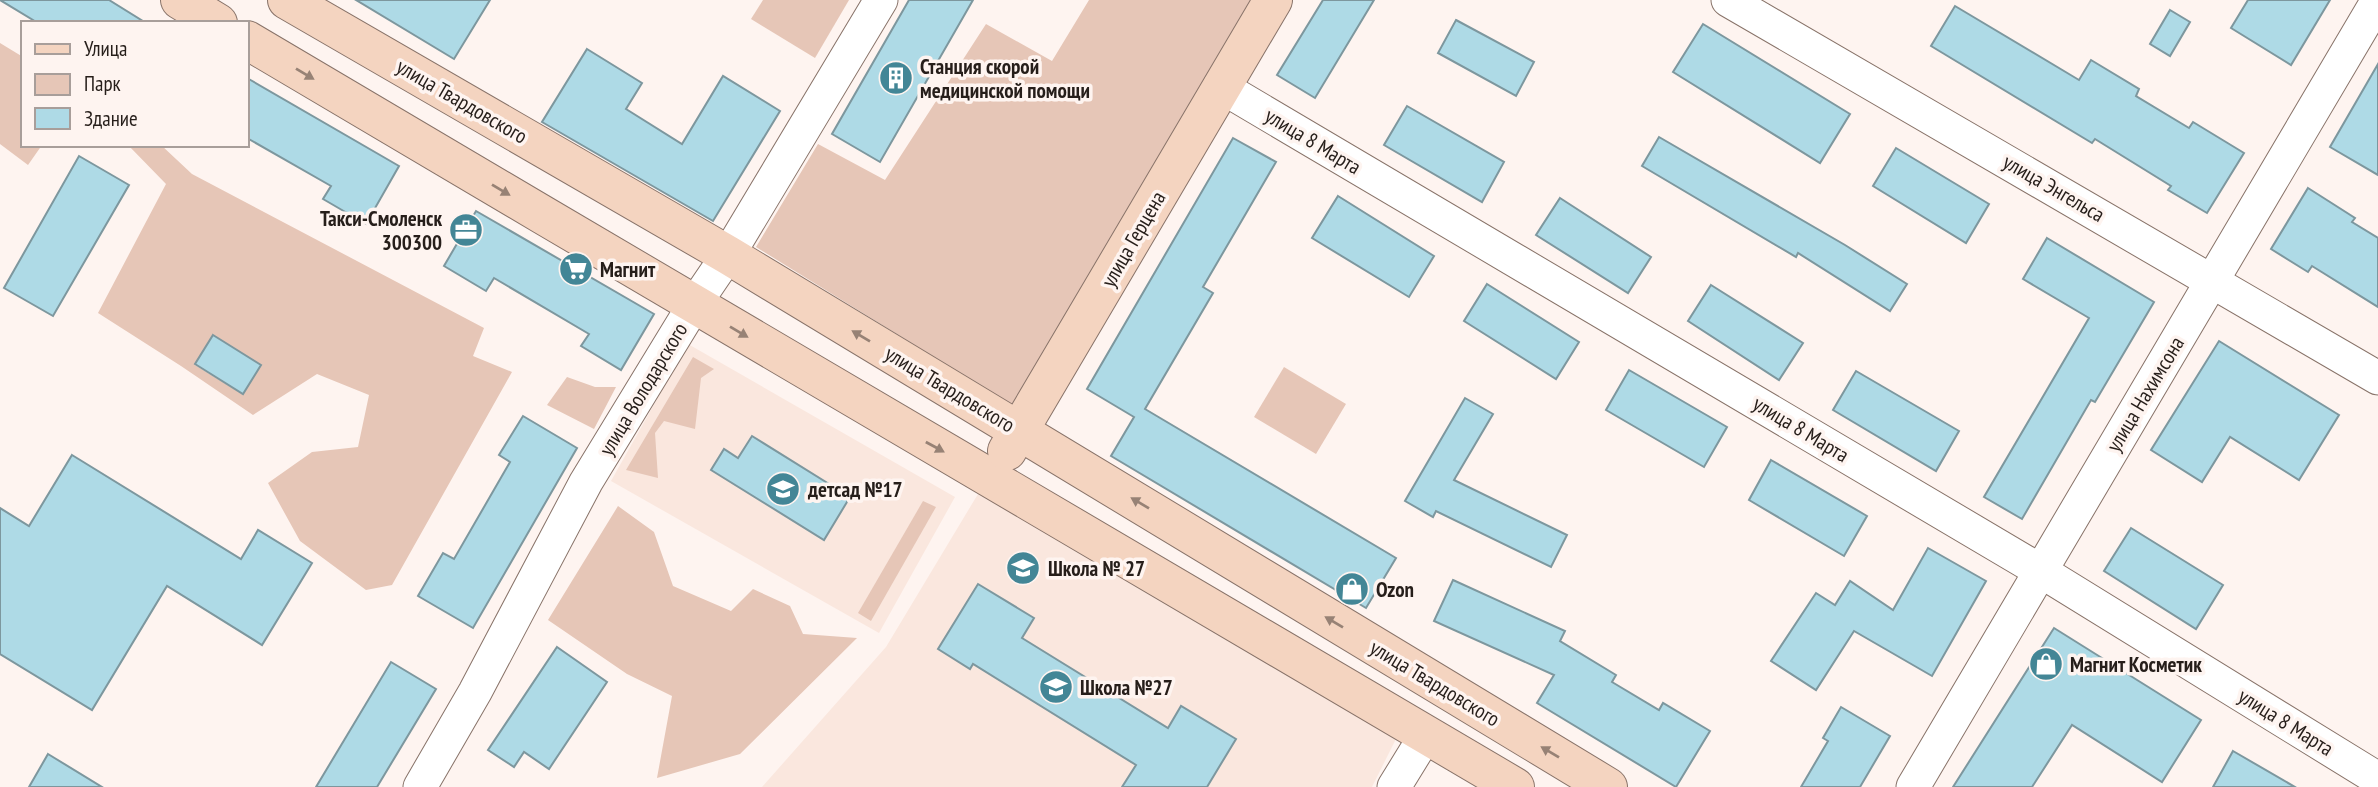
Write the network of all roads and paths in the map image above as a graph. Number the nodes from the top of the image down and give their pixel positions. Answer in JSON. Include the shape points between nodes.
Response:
{"nodes":[{"id":1,"x":180,"y":0,"type":"edge"},
{"id":2,"x":287,"y":0,"type":"edge"},
{"id":3,"x":881,"y":0,"type":"edge"},
{"id":4,"x":1273,"y":0,"type":"edge"},
{"id":5,"x":1728,"y":0,"type":"edge"},
{"id":6,"x":2378,"y":0,"type":"edge"},
{"id":7,"x":227,"y":21,"type":"edge"},
{"id":8,"x":248,"y":34,"type":"edge"},
{"id":9,"x":1220,"y":86,"type":"junction"},
{"id":10,"x":728,"y":255,"type":"junction"},
{"id":11,"x":2213,"y":280,"type":"junction"},
{"id":12,"x":694,"y":305,"type":"junction"},
{"id":13,"x":2378,"y":378,"type":"edge"},
{"id":14,"x":1020,"y":431,"type":"junction"},
{"id":15,"x":990,"y":476,"type":"junction"},
{"id":16,"x":2039,"y":570,"type":"junction"},
{"id":17,"x":1426,"y":735,"type":"junction"},
{"id":18,"x":2378,"y":779,"type":"edge"},
{"id":19,"x":420,"y":787,"type":"edge"},
{"id":20,"x":1394,"y":787,"type":"edge"},
{"id":21,"x":1515,"y":787,"type":"edge"},
{"id":22,"x":1608,"y":787,"type":"edge"},
{"id":23,"x":1913,"y":787,"type":"edge"}],
"edges":[{"from":1,"to":7,"type":"street"},
{"from":2,"to":10,"type":"street","name":"улица Твардовского"},
{"from":3,"to":10,"type":"street","name":"улица Володарского"},
{"from":4,"to":9,"type":"street","name":"улица Герцена"},
{"from":5,"to":11,"type":"street","name":"улица Энгельса"},
{"from":6,"to":11,"type":"street","name":"улица Нахимсона"},
{"from":8,"to":12,"type":"street","one_way":true},
{"from":9,"to":14,"type":"street","name":"улица Герцена"},
{"from":9,"to":16,"type":"street","name":"улица 8 Марта"},
{"from":10,"to":12,"type":"street","name":"улица Володарского"},
{"from":14,"to":10,"type":"street","name":"улица Твардовского","one_way":true},
{"from":11,"to":13,"type":"street","name":"улица Энгельса"},
{"from":11,"to":16,"type":"street","name":"улица Нахимсона"},
{"from":12,"to":15,"type":"street","one_way":true},
{"from":12,"to":19,"type":"street","name":"улица Володарского","via":[[586,482]]},
{"from":14,"to":15,"type":"street","name":"улица Герцена"},
{"from":22,"to":14,"type":"street","name":"улица Твардовского","one_way":true},
{"from":15,"to":17,"type":"street"},
{"from":16,"to":18,"type":"street","name":"улица 8 Марта"},
{"from":16,"to":23,"type":"street","name":"улица Нахимсона"},
{"from":17,"to":20,"type":"street"},
{"from":17,"to":21,"type":"street"}]}
